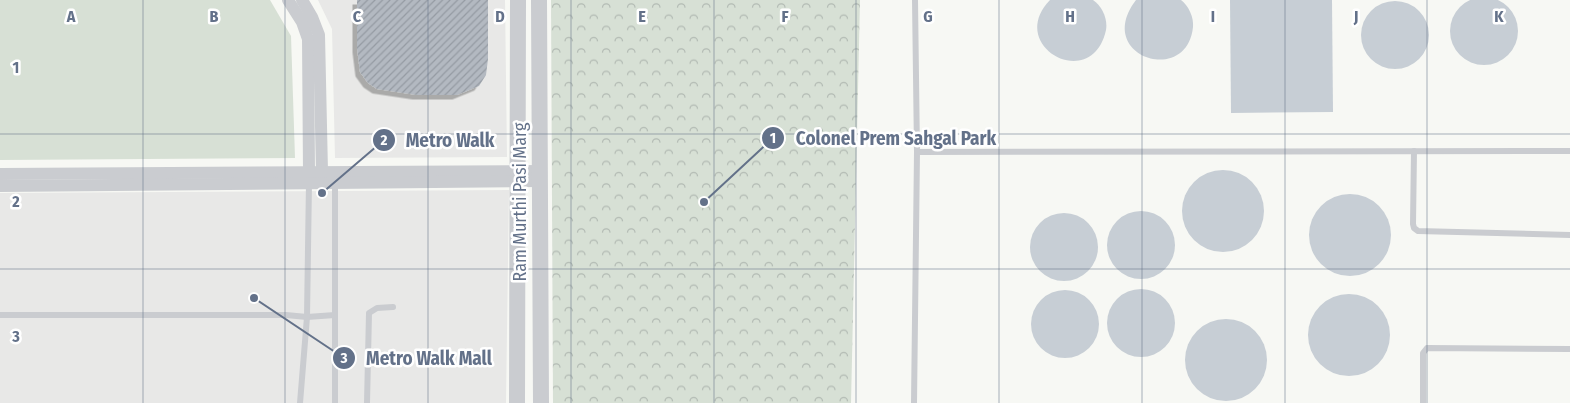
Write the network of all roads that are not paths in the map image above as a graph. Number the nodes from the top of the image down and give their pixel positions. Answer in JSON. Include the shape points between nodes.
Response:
{"nodes":[{"id":1,"x":288,"y":0,"type":"edge"},
{"id":2,"x":302,"y":0,"type":"edge"},
{"id":3,"x":518,"y":0,"type":"edge"},
{"id":4,"x":539,"y":0,"type":"edge"},
{"id":5,"x":915,"y":0,"type":"edge"},
{"id":6,"x":1414,"y":151,"type":"junction"},
{"id":7,"x":1570,"y":151,"type":"edge"},
{"id":8,"x":917,"y":152,"type":"junction"},
{"id":9,"x":322,"y":172,"type":"junction"},
{"id":10,"x":0,"y":174,"type":"edge"},
{"id":11,"x":517,"y":176,"type":"junction"},
{"id":12,"x":540,"y":176,"type":"junction"},
{"id":13,"x":309,"y":177,"type":"junction"},
{"id":14,"x":336,"y":178,"type":"junction"},
{"id":15,"x":0,"y":186,"type":"edge"},
{"id":16,"x":1570,"y":235,"type":"edge"},
{"id":17,"x":393,"y":307,"type":"dead end"},
{"id":18,"x":0,"y":315,"type":"edge"},
{"id":19,"x":335,"y":315,"type":"junction"},
{"id":20,"x":307,"y":317,"type":"junction"},
{"id":21,"x":1570,"y":349,"type":"edge"},
{"id":22,"x":300,"y":403,"type":"edge"},
{"id":23,"x":335,"y":403,"type":"edge"},
{"id":24,"x":367,"y":403,"type":"edge"},
{"id":25,"x":517,"y":403,"type":"edge"},
{"id":26,"x":541,"y":403,"type":"edge"},
{"id":27,"x":914,"y":403,"type":"edge"},
{"id":28,"x":1423,"y":403,"type":"edge"}],
"edges":[{"from":1,"to":13,"type":"street","via":[[308,39]]},
{"from":2,"to":9,"type":"street","via":[[319,35]]},
{"from":3,"to":11,"type":"street","name":"Ram Murthi Pasi Marg"},
{"from":4,"to":12,"type":"street","name":"Ram Murthi Pasi Marg"},
{"from":5,"to":8,"type":"lane"},
{"from":6,"to":7,"type":"lane"},
{"from":6,"to":8,"type":"lane"},
{"from":6,"to":16,"type":"lane","via":[[1413,224],[1418,231]]},
{"from":8,"to":27,"type":"lane"},
{"from":9,"to":13,"type":"street"},
{"from":9,"to":14,"type":"street"},
{"from":10,"to":13,"type":"street"},
{"from":11,"to":12,"type":"street"},
{"from":11,"to":14,"type":"street"},
{"from":11,"to":25,"type":"street","name":"Ram Murthi Pasi Marg"},
{"from":12,"to":26,"type":"street","name":"Ram Murthi Pasi Marg"},
{"from":13,"to":14,"type":"street"},
{"from":13,"to":15,"type":"street"},
{"from":13,"to":20,"type":"lane"},
{"from":14,"to":19,"type":"lane"},
{"from":17,"to":24,"type":"lane","via":[[377,308],[369,313]]},
{"from":18,"to":20,"type":"lane"},
{"from":19,"to":20,"type":"lane"},
{"from":19,"to":23,"type":"lane"},
{"from":20,"to":22,"type":"lane"},
{"from":21,"to":28,"type":"lane","via":[[1426,348],[1423,353]]}]}
